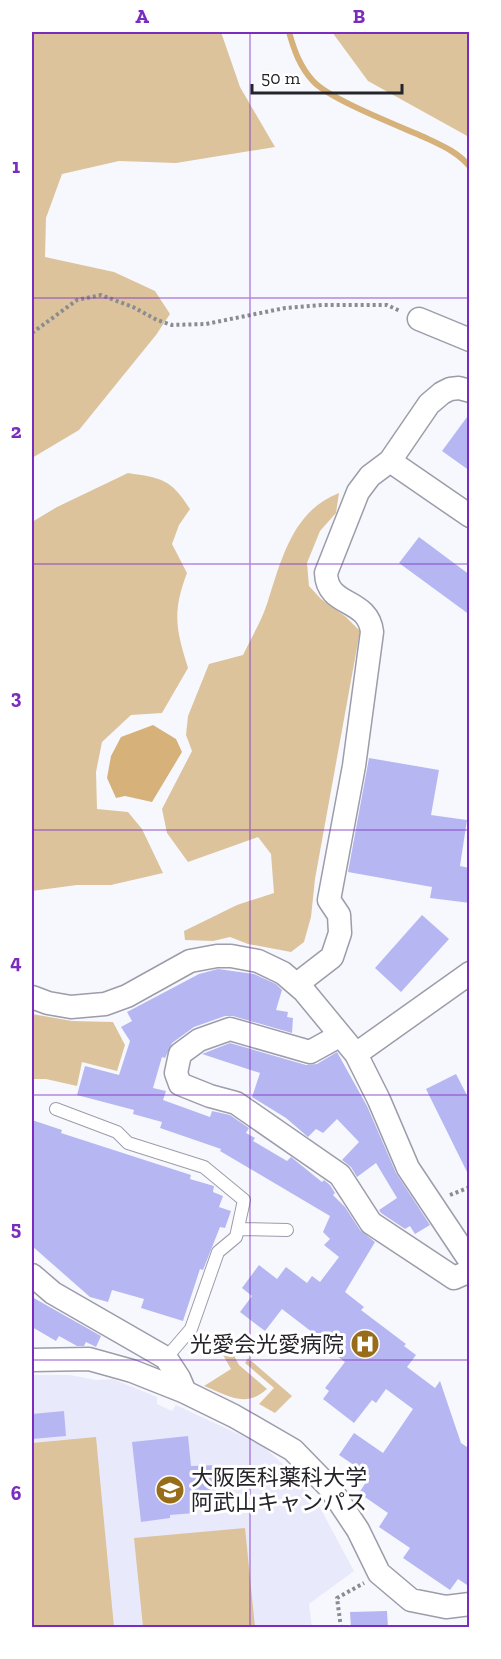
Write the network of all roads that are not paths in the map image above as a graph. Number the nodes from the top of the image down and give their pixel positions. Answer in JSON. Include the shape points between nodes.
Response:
{"nodes":[{"id":1,"x":419,"y":319,"type":"road end"},
{"id":2,"x":470,"y":340,"type":"edge"},
{"id":3,"x":470,"y":391,"type":"edge"},
{"id":4,"x":390,"y":461,"type":"junction"},
{"id":5,"x":470,"y":516,"type":"edge"},
{"id":6,"x":470,"y":973,"type":"edge"},
{"id":7,"x":297,"y":984,"type":"junction"},
{"id":8,"x":33,"y":1000,"type":"edge"},
{"id":9,"x":339,"y":1036,"type":"junction"},
{"id":10,"x":356,"y":1054,"type":"junction"},
{"id":11,"x":56,"y":1109,"type":"dead end"},
{"id":12,"x":238,"y":1229,"type":"junction"},
{"id":13,"x":287,"y":1230,"type":"dead end"},
{"id":14,"x":470,"y":1261,"type":"edge"},
{"id":15,"x":470,"y":1271,"type":"edge"},
{"id":16,"x":32,"y":1275,"type":"edge"},
{"id":17,"x":166,"y":1358,"type":"junction"},
{"id":18,"x":32,"y":1360,"type":"edge"},
{"id":19,"x":185,"y":1392,"type":"junction"},
{"id":20,"x":470,"y":1604,"type":"edge"}],
"edges":[{"from":1,"to":2,"type":"street"},
{"from":3,"to":4,"type":"street","via":[[450,388],[429,404]]},
{"from":4,"to":5,"type":"street"},
{"from":4,"to":7,"type":"street","via":[[370,476],[358,492],[327,573],[331,591],[363,611],[372,632],[354,766],[329,900],[339,915],[340,933],[332,957]]},
{"from":6,"to":10,"type":"street"},
{"from":7,"to":8,"type":"street","via":[[258,961],[217,956],[190,961],[105,1004],[71,1007]]},
{"from":7,"to":9,"type":"street"},
{"from":9,"to":10,"type":"street"},
{"from":9,"to":15,"type":"street","via":[[310,1052],[230,1029],[180,1054],[176,1073],[180,1084],[236,1103],[340,1175],[371,1223],[454,1278]]},
{"from":10,"to":14,"type":"street","via":[[408,1168]]},
{"from":11,"to":12,"type":"lane","via":[[117,1132],[128,1143],[204,1167],[244,1200]]},
{"from":12,"to":13,"type":"lane"},
{"from":12,"to":17,"type":"lane","via":[[236,1237],[218,1252],[191,1329]]},
{"from":16,"to":17,"type":"street","via":[[53,1293]]},
{"from":17,"to":19,"type":"street"},
{"from":18,"to":19,"type":"street","via":[[89,1359]]},
{"from":19,"to":20,"type":"street","via":[[293,1450],[344,1506],[379,1573],[411,1600],[446,1607]]}]}
